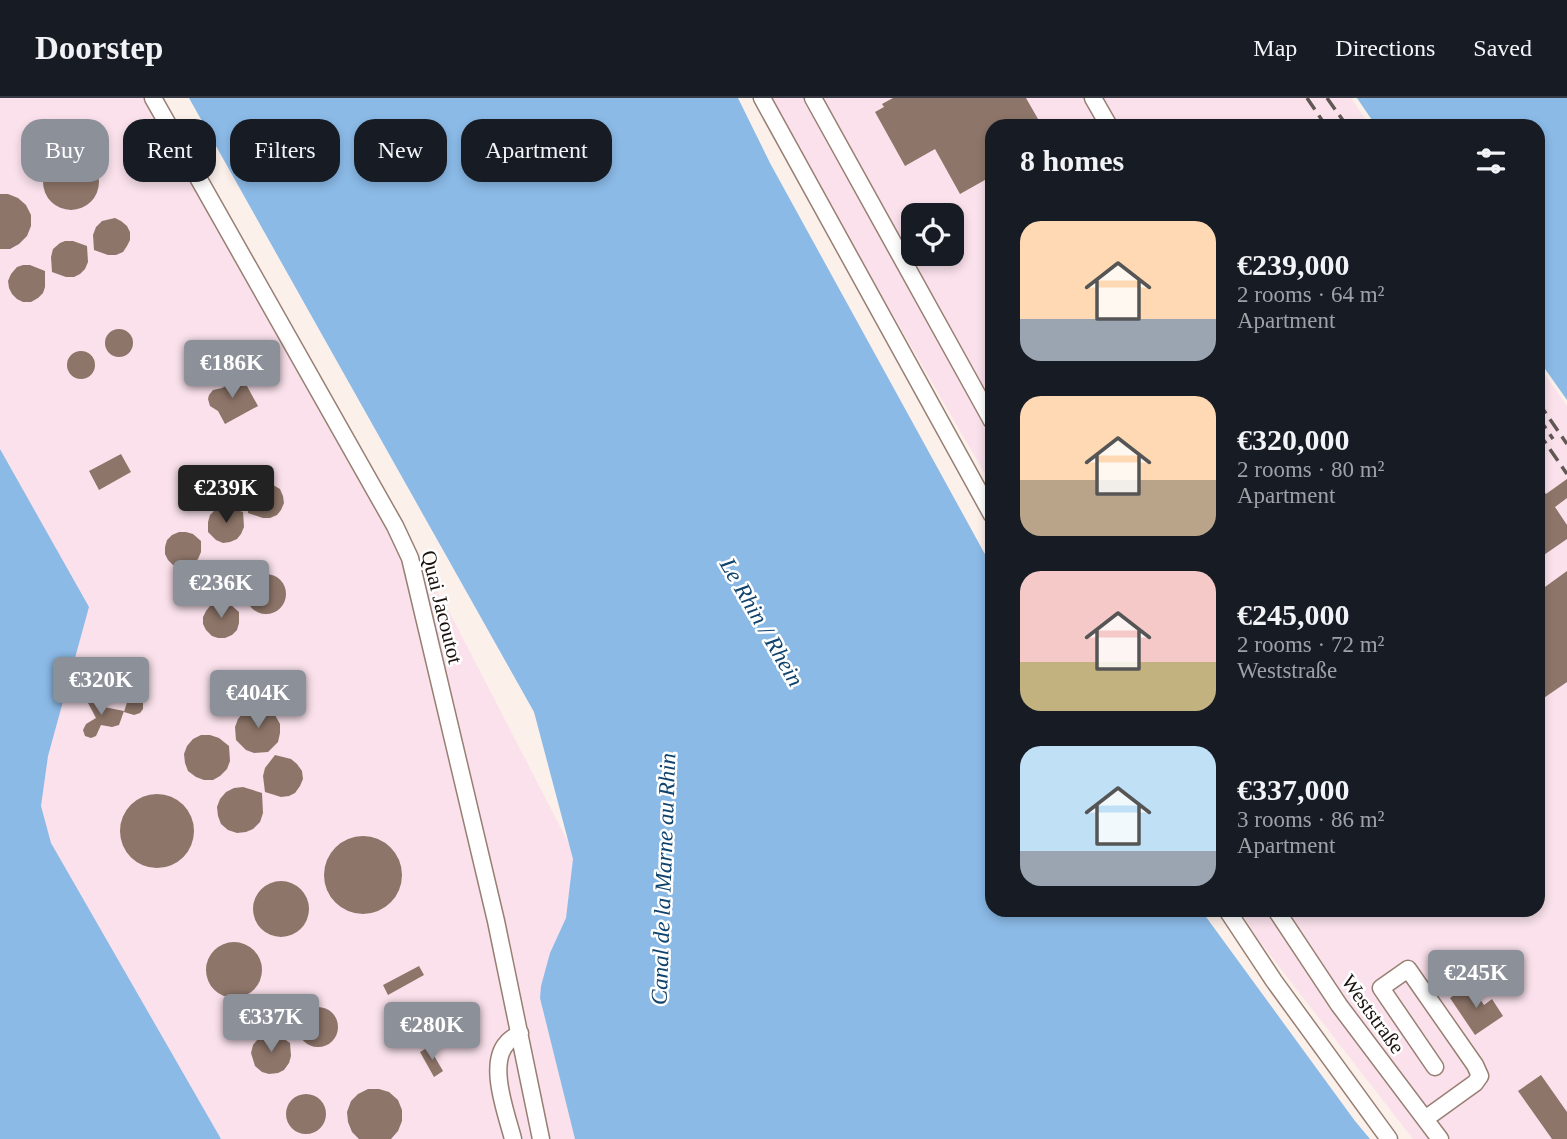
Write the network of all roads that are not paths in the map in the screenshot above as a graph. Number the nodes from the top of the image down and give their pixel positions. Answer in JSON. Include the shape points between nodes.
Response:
{"nodes":[{"id":1,"x":153,"y":98,"type":"edge"},
{"id":2,"x":762,"y":98,"type":"edge"},
{"id":3,"x":1093,"y":98,"type":"edge"},
{"id":4,"x":821,"y":102,"type":"edge"},
{"id":5,"x":1105,"y":119,"type":"edge"},
{"id":6,"x":985,"y":408,"type":"edge"},
{"id":7,"x":985,"y":502,"type":"edge"},
{"id":8,"x":1232,"y":917,"type":"edge"},
{"id":9,"x":1281,"y":917,"type":"edge"},
{"id":10,"x":520,"y":1033,"type":"junction"},
{"id":11,"x":1435,"y":1067,"type":"dead end"},
{"id":12,"x":1425,"y":1119,"type":"junction"},
{"id":13,"x":513,"y":1139,"type":"edge"},
{"id":14,"x":541,"y":1139,"type":"edge"},
{"id":15,"x":1389,"y":1139,"type":"edge"},
{"id":16,"x":1440,"y":1139,"type":"edge"}],
"edges":[{"from":1,"to":10,"type":"street","name":"Quai Jacoutot","via":[[410,558]]},
{"from":2,"to":7,"type":"street"},
{"from":3,"to":5,"type":"street"},
{"from":4,"to":6,"type":"street"},
{"from":8,"to":15,"type":"street"},
{"from":9,"to":12,"type":"street","name":"Weststraße","via":[[1339,1005]]},
{"from":10,"to":13,"type":"street","via":[[505,1044],[498,1061],[500,1091]]},
{"from":10,"to":14,"type":"street","name":"Quai Jacoutot"},
{"from":11,"to":12,"type":"street","via":[[1381,988],[1408,969],[1480,1076]]},
{"from":12,"to":16,"type":"street","name":"Weststraße"}]}
